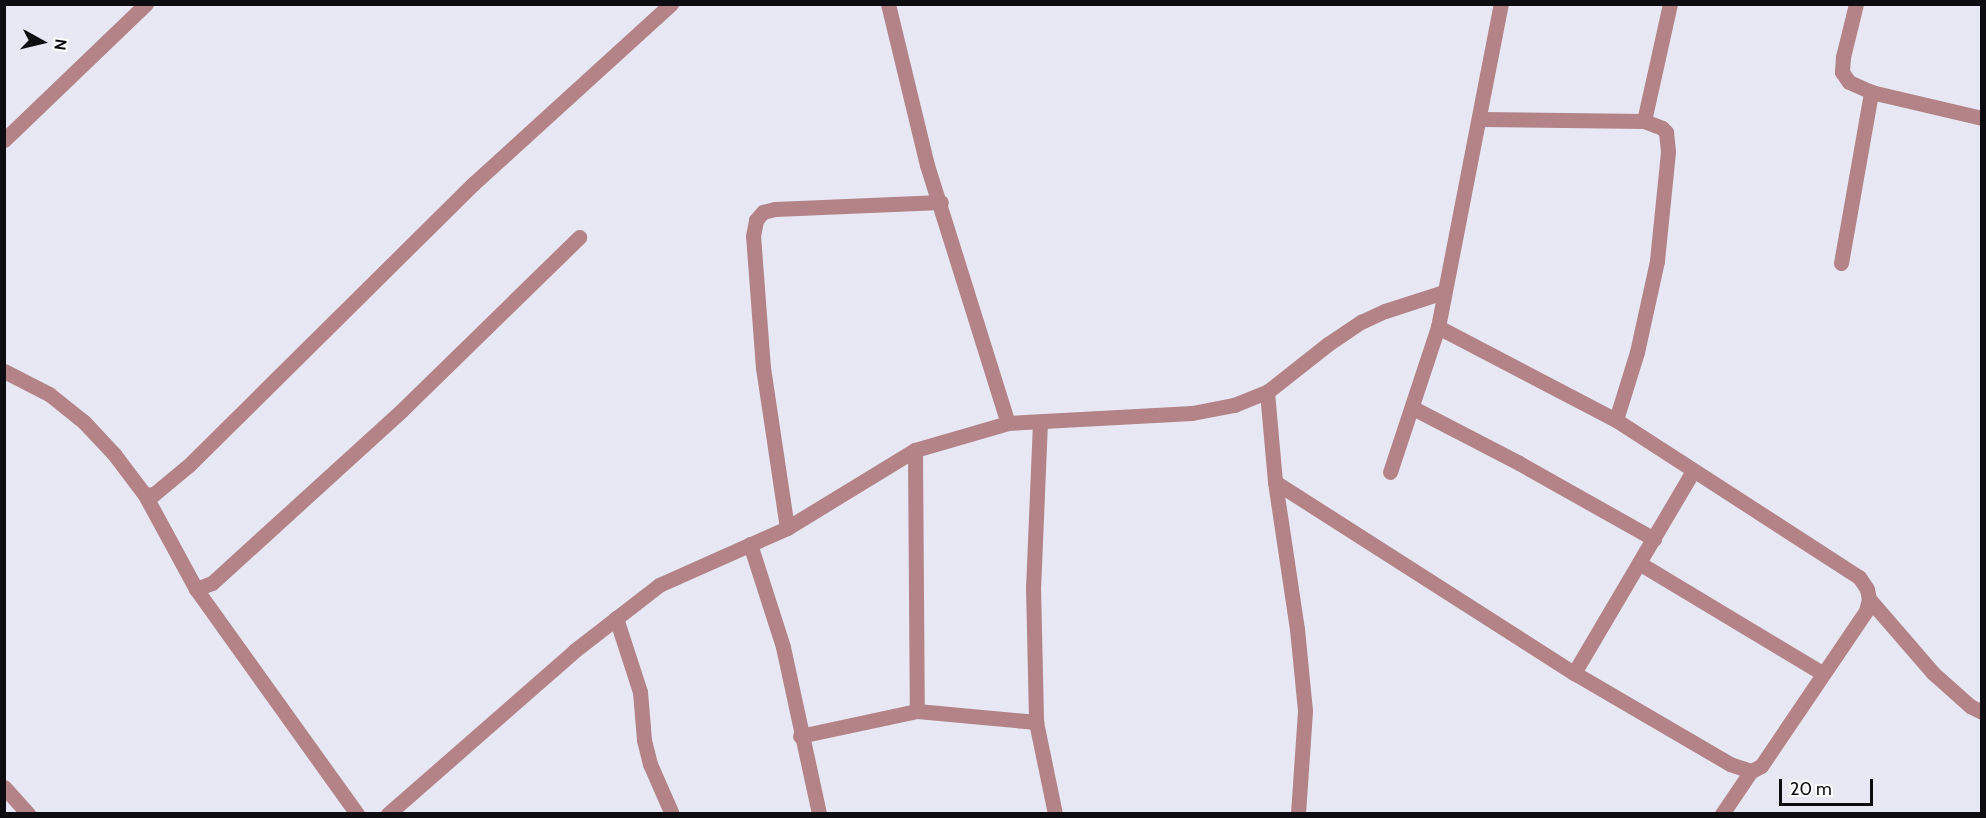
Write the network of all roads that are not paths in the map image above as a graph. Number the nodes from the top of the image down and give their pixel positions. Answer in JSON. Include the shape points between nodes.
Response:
{"nodes":[{"id":1,"x":146,"y":4,"type":"edge"},
{"id":2,"x":671,"y":4,"type":"edge"},
{"id":3,"x":888,"y":4,"type":"edge"},
{"id":4,"x":1501,"y":4,"type":"edge"},
{"id":5,"x":1670,"y":4,"type":"edge"},
{"id":6,"x":1856,"y":4,"type":"edge"},
{"id":7,"x":1871,"y":92,"type":"junction"},
{"id":8,"x":1982,"y":118,"type":"edge"},
{"id":9,"x":1480,"y":119,"type":"junction"},
{"id":10,"x":1644,"y":121,"type":"junction"},
{"id":11,"x":4,"y":140,"type":"edge"},
{"id":12,"x":941,"y":202,"type":"junction"},
{"id":13,"x":579,"y":237,"type":"dead end"},
{"id":14,"x":1841,"y":262,"type":"dead end"},
{"id":15,"x":1444,"y":292,"type":"junction"},
{"id":16,"x":1438,"y":327,"type":"junction"},
{"id":17,"x":4,"y":371,"type":"edge"},
{"id":18,"x":1267,"y":392,"type":"junction"},
{"id":19,"x":1413,"y":408,"type":"junction"},
{"id":20,"x":1616,"y":420,"type":"junction"},
{"id":21,"x":1040,"y":422,"type":"junction"},
{"id":22,"x":1008,"y":423,"type":"junction"},
{"id":23,"x":915,"y":450,"type":"junction"},
{"id":24,"x":1693,"y":471,"type":"junction"},
{"id":25,"x":1390,"y":472,"type":"dead end"},
{"id":26,"x":1275,"y":482,"type":"junction"},
{"id":27,"x":149,"y":494,"type":"junction"},
{"id":28,"x":788,"y":528,"type":"junction"},
{"id":29,"x":1654,"y":539,"type":"junction"},
{"id":30,"x":750,"y":544,"type":"junction"},
{"id":31,"x":1638,"y":563,"type":"junction"},
{"id":32,"x":196,"y":589,"type":"junction"},
{"id":33,"x":1869,"y":598,"type":"junction"},
{"id":34,"x":616,"y":618,"type":"junction"},
{"id":35,"x":1574,"y":673,"type":"junction"},
{"id":36,"x":1822,"y":673,"type":"junction"},
{"id":37,"x":916,"y":711,"type":"junction"},
{"id":38,"x":1982,"y":712,"type":"edge"},
{"id":39,"x":1036,"y":722,"type":"junction"},
{"id":40,"x":800,"y":736,"type":"junction"},
{"id":41,"x":1751,"y":771,"type":"junction"},
{"id":42,"x":4,"y":788,"type":"edge"},
{"id":43,"x":394,"y":808,"type":"edge"},
{"id":44,"x":28,"y":813,"type":"edge"},
{"id":45,"x":357,"y":813,"type":"edge"},
{"id":46,"x":672,"y":813,"type":"edge"},
{"id":47,"x":819,"y":813,"type":"edge"},
{"id":48,"x":1055,"y":813,"type":"edge"},
{"id":49,"x":1298,"y":813,"type":"edge"},
{"id":50,"x":1722,"y":813,"type":"edge"}],
"edges":[{"from":1,"to":11,"type":"street"},
{"from":2,"to":27,"type":"street","via":[[473,184],[189,465]]},
{"from":3,"to":12,"type":"street","via":[[927,165]]},
{"from":4,"to":9,"type":"street"},
{"from":5,"to":10,"type":"street"},
{"from":6,"to":7,"type":"street","via":[[1842,72],[1849,82]]},
{"from":7,"to":8,"type":"street"},
{"from":7,"to":14,"type":"street"},
{"from":9,"to":10,"type":"street"},
{"from":9,"to":15,"type":"street"},
{"from":10,"to":20,"type":"street","via":[[1666,132],[1668,152],[1657,261],[1637,352]]},
{"from":12,"to":22,"type":"street"},
{"from":12,"to":28,"type":"street","via":[[775,209],[763,212],[756,220],[753,236],[762,368]]},
{"from":13,"to":32,"type":"street","via":[[401,411],[212,583]]},
{"from":15,"to":16,"type":"street"},
{"from":15,"to":18,"type":"street","via":[[1362,322]]},
{"from":16,"to":19,"type":"street"},
{"from":16,"to":20,"type":"street"},
{"from":17,"to":27,"type":"street","via":[[49,394],[84,422]]},
{"from":18,"to":21,"type":"street","via":[[1234,405],[1192,413]]},
{"from":18,"to":26,"type":"street"},
{"from":19,"to":25,"type":"street"},
{"from":19,"to":29,"type":"street"},
{"from":20,"to":24,"type":"street"},
{"from":21,"to":22,"type":"street"},
{"from":21,"to":39,"type":"street","via":[[1033,586]]},
{"from":22,"to":23,"type":"street"},
{"from":23,"to":28,"type":"street"},
{"from":23,"to":37,"type":"street"},
{"from":24,"to":29,"type":"street"},
{"from":24,"to":33,"type":"street","via":[[1859,577]]},
{"from":26,"to":35,"type":"street"},
{"from":26,"to":49,"type":"street","via":[[1305,711]]},
{"from":27,"to":32,"type":"street"},
{"from":28,"to":30,"type":"street"},
{"from":29,"to":31,"type":"street"},
{"from":30,"to":34,"type":"street","via":[[659,585]]},
{"from":30,"to":40,"type":"street","via":[[783,647]]},
{"from":31,"to":35,"type":"street"},
{"from":31,"to":36,"type":"street"},
{"from":32,"to":45,"type":"street"},
{"from":33,"to":36,"type":"street","via":[[1866,611]]},
{"from":33,"to":38,"type":"street","via":[[1933,673]]},
{"from":34,"to":43,"type":"street"},
{"from":34,"to":46,"type":"street","via":[[640,692],[650,764]]},
{"from":35,"to":41,"type":"street","via":[[1730,764]]},
{"from":36,"to":41,"type":"street","via":[[1761,766]]},
{"from":37,"to":39,"type":"street"},
{"from":37,"to":40,"type":"street"},
{"from":39,"to":48,"type":"street"},
{"from":40,"to":47,"type":"street"},
{"from":41,"to":50,"type":"street"},
{"from":42,"to":44,"type":"street"}]}
